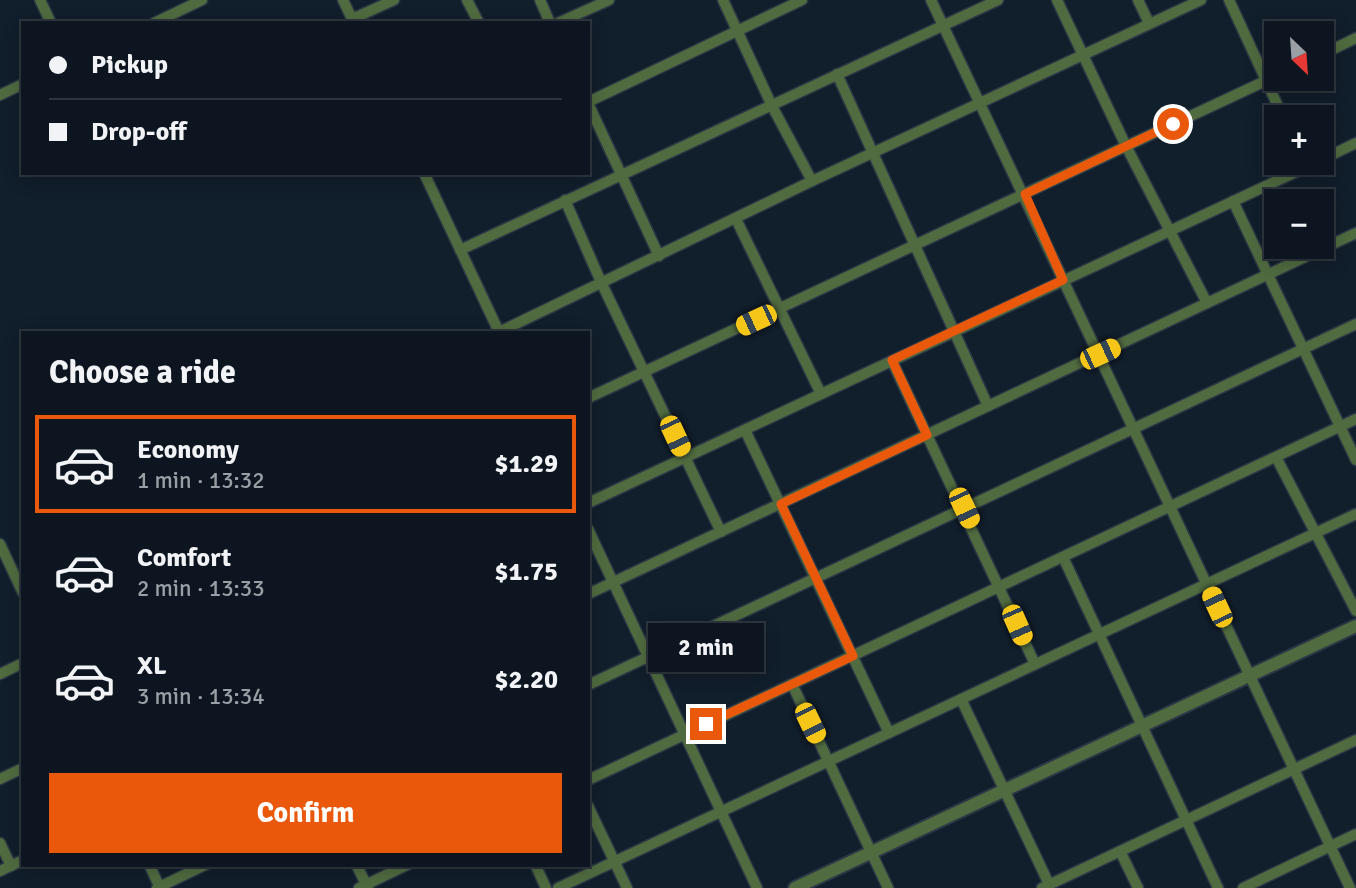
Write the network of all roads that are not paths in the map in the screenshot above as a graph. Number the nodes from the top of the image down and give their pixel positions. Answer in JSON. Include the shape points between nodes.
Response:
{"nodes":[{"id":1,"x":40,"y":0,"type":"edge"},
{"id":2,"x":202,"y":0,"type":"edge"},
{"id":3,"x":343,"y":0,"type":"edge"},
{"id":4,"x":394,"y":0,"type":"edge"},
{"id":5,"x":467,"y":0,"type":"edge"},
{"id":6,"x":540,"y":0,"type":"edge"},
{"id":7,"x":609,"y":0,"type":"edge"},
{"id":8,"x":723,"y":0,"type":"edge"},
{"id":9,"x":802,"y":0,"type":"edge"},
{"id":10,"x":931,"y":0,"type":"edge"},
{"id":11,"x":998,"y":0,"type":"edge"},
{"id":12,"x":1057,"y":0,"type":"edge"},
{"id":13,"x":1138,"y":0,"type":"edge"},
{"id":14,"x":1200,"y":0,"type":"edge"},
{"id":15,"x":1229,"y":0,"type":"edge"},
{"id":16,"x":50,"y":21,"type":"edge"},
{"id":17,"x":158,"y":21,"type":"edge"},
{"id":18,"x":353,"y":21,"type":"edge"},
{"id":19,"x":477,"y":21,"type":"edge"},
{"id":20,"x":550,"y":21,"type":"edge"},
{"id":21,"x":562,"y":21,"type":"edge"},
{"id":22,"x":1149,"y":23,"type":"junction"},
{"id":23,"x":943,"y":27,"type":"junction"},
{"id":24,"x":735,"y":30,"type":"junction"},
{"id":25,"x":1356,"y":38,"type":"edge"},
{"id":26,"x":1334,"y":49,"type":"edge"},
{"id":27,"x":1083,"y":54,"type":"junction"},
{"id":28,"x":1264,"y":65,"type":"edge"},
{"id":29,"x":837,"y":74,"type":"junction"},
{"id":30,"x":1264,"y":81,"type":"edge"},
{"id":31,"x":21,"y":85,"type":"edge"},
{"id":32,"x":0,"y":95,"type":"edge"},
{"id":33,"x":590,"y":101,"type":"edge"},
{"id":34,"x":979,"y":103,"type":"junction"},
{"id":35,"x":590,"y":106,"type":"edge"},
{"id":36,"x":772,"y":106,"type":"junction"},
{"id":37,"x":1356,"y":143,"type":"edge"},
{"id":38,"x":1126,"y":146,"type":"junction"},
{"id":39,"x":873,"y":153,"type":"junction"},
{"id":40,"x":1334,"y":154,"type":"edge"},
{"id":41,"x":428,"y":175,"type":"edge"},
{"id":42,"x":622,"y":175,"type":"junction"},
{"id":43,"x":1286,"y":175,"type":"edge"},
{"id":44,"x":812,"y":181,"type":"junction"},
{"id":45,"x":1025,"y":194,"type":"junction"},
{"id":46,"x":565,"y":200,"type":"junction"},
{"id":47,"x":1233,"y":201,"type":"junction"},
{"id":48,"x":736,"y":219,"type":"junction"},
{"id":49,"x":1170,"y":231,"type":"junction"},
{"id":50,"x":1356,"y":233,"type":"edge"},
{"id":51,"x":914,"y":246,"type":"junction"},
{"id":52,"x":460,"y":250,"type":"junction"},
{"id":53,"x":659,"y":256,"type":"junction"},
{"id":54,"x":1268,"y":274,"type":"junction"},
{"id":55,"x":1063,"y":280,"type":"junction"},
{"id":56,"x":601,"y":282,"type":"junction"},
{"id":57,"x":1206,"y":303,"type":"junction"},
{"id":58,"x":778,"y":309,"type":"junction"},
{"id":59,"x":1356,"y":324,"type":"edge"},
{"id":60,"x":499,"y":331,"type":"edge"},
{"id":61,"x":501,"y":331,"type":"edge"},
{"id":62,"x":953,"y":332,"type":"junction"},
{"id":63,"x":1303,"y":348,"type":"junction"},
{"id":64,"x":1100,"y":354,"type":"junction"},
{"id":65,"x":892,"y":360,"type":"junction"},
{"id":66,"x":645,"y":372,"type":"junction"},
{"id":67,"x":821,"y":394,"type":"junction"},
{"id":68,"x":590,"y":397,"type":"edge"},
{"id":69,"x":988,"y":406,"type":"junction"},
{"id":70,"x":1356,"y":419,"type":"edge"},
{"id":71,"x":1340,"y":427,"type":"junction"},
{"id":72,"x":1134,"y":428,"type":"junction"},
{"id":73,"x":745,"y":430,"type":"junction"},
{"id":74,"x":927,"y":435,"type":"junction"},
{"id":75,"x":1276,"y":457,"type":"junction"},
{"id":76,"x":685,"y":458,"type":"junction"},
{"id":77,"x":1356,"y":460,"type":"edge"},
{"id":78,"x":590,"y":502,"type":"edge"},
{"id":79,"x":781,"y":504,"type":"junction"},
{"id":80,"x":1171,"y":506,"type":"junction"},
{"id":81,"x":964,"y":508,"type":"junction"},
{"id":82,"x":1356,"y":514,"type":"edge"},
{"id":83,"x":721,"y":532,"type":"junction"},
{"id":84,"x":590,"y":533,"type":"edge"},
{"id":85,"x":1315,"y":533,"type":"junction"},
{"id":86,"x":0,"y":544,"type":"edge"},
{"id":87,"x":1063,"y":557,"type":"junction"},
{"id":88,"x":4,"y":563,"type":"edge"},
{"id":89,"x":816,"y":578,"type":"junction"},
{"id":90,"x":614,"y":582,"type":"junction"},
{"id":91,"x":1207,"y":584,"type":"junction"},
{"id":92,"x":1000,"y":587,"type":"junction"},
{"id":93,"x":21,"y":590,"type":"edge"},
{"id":94,"x":590,"y":593,"type":"edge"},
{"id":95,"x":1356,"y":611,"type":"edge"},
{"id":96,"x":1356,"y":626,"type":"edge"},
{"id":97,"x":1099,"y":634,"type":"junction"},
{"id":98,"x":649,"y":656,"type":"junction"},
{"id":99,"x":853,"y":656,"type":"junction"},
{"id":100,"x":21,"y":664,"type":"edge"},
{"id":101,"x":1035,"y":664,"type":"junction"},
{"id":102,"x":0,"y":674,"type":"edge"},
{"id":103,"x":1250,"y":676,"type":"junction"},
{"id":104,"x":590,"y":684,"type":"edge"},
{"id":105,"x":792,"y":684,"type":"junction"},
{"id":106,"x":961,"y":699,"type":"junction"},
{"id":107,"x":1143,"y":725,"type":"junction"},
{"id":108,"x":889,"y":733,"type":"junction"},
{"id":109,"x":685,"y":734,"type":"junction"},
{"id":110,"x":1356,"y":740,"type":"edge"},
{"id":111,"x":829,"y":761,"type":"junction"},
{"id":112,"x":21,"y":769,"type":"edge"},
{"id":113,"x":1294,"y":769,"type":"junction"},
{"id":114,"x":0,"y":779,"type":"edge"},
{"id":115,"x":590,"y":779,"type":"edge"},
{"id":116,"x":1005,"y":789,"type":"junction"},
{"id":117,"x":590,"y":810,"type":"edge"},
{"id":118,"x":721,"y":811,"type":"junction"},
{"id":119,"x":1187,"y":820,"type":"junction"},
{"id":120,"x":1356,"y":834,"type":"edge"},
{"id":121,"x":0,"y":843,"type":"edge"},
{"id":122,"x":1331,"y":846,"type":"junction"},
{"id":123,"x":1120,"y":851,"type":"junction"},
{"id":124,"x":872,"y":852,"type":"junction"},
{"id":125,"x":21,"y":861,"type":"edge"},
{"id":126,"x":615,"y":861,"type":"junction"},
{"id":127,"x":10,"y":866,"type":"junction"},
{"id":128,"x":150,"y":867,"type":"edge"},
{"id":129,"x":200,"y":867,"type":"edge"},
{"id":130,"x":357,"y":867,"type":"edge"},
{"id":131,"x":403,"y":867,"type":"edge"},
{"id":132,"x":536,"y":867,"type":"edge"},
{"id":133,"x":0,"y":871,"type":"edge"},
{"id":134,"x":1045,"y":886,"type":"edge"},
{"id":135,"x":159,"y":887,"type":"edge"},
{"id":136,"x":364,"y":887,"type":"edge"},
{"id":137,"x":546,"y":888,"type":"edge"},
{"id":138,"x":558,"y":888,"type":"edge"},
{"id":139,"x":626,"y":888,"type":"edge"},
{"id":140,"x":757,"y":888,"type":"edge"},
{"id":141,"x":795,"y":888,"type":"edge"},
{"id":142,"x":888,"y":888,"type":"edge"},
{"id":143,"x":1138,"y":888,"type":"edge"},
{"id":144,"x":1218,"y":888,"type":"edge"},
{"id":145,"x":1242,"y":888,"type":"edge"},
{"id":146,"x":1350,"y":888,"type":"edge"}],
"edges":[{"from":1,"to":16,"type":"street"},
{"from":2,"to":17,"type":"street"},
{"from":3,"to":18,"type":"street"},
{"from":4,"to":18,"type":"street"},
{"from":5,"to":19,"type":"street"},
{"from":6,"to":20,"type":"street"},
{"from":7,"to":21,"type":"street"},
{"from":8,"to":24,"type":"street"},
{"from":9,"to":24,"type":"street"},
{"from":10,"to":23,"type":"street"},
{"from":11,"to":23,"type":"street"},
{"from":12,"to":27,"type":"street"},
{"from":13,"to":22,"type":"street"},
{"from":14,"to":22,"type":"street"},
{"from":15,"to":28,"type":"street"},
{"from":22,"to":27,"type":"street"},
{"from":23,"to":29,"type":"street"},
{"from":23,"to":34,"type":"street"},
{"from":24,"to":33,"type":"street"},
{"from":24,"to":36,"type":"street"},
{"from":25,"to":26,"type":"street"},
{"from":27,"to":34,"type":"street"},
{"from":27,"to":38,"type":"street"},
{"from":29,"to":36,"type":"street"},
{"from":29,"to":39,"type":"street"},
{"from":30,"to":38,"type":"street"},
{"from":31,"to":32,"type":"street"},
{"from":34,"to":39,"type":"street"},
{"from":34,"to":45,"type":"street"},
{"from":35,"to":42,"type":"street"},
{"from":36,"to":42,"type":"street"},
{"from":36,"to":44,"type":"street"},
{"from":37,"to":40,"type":"street"},
{"from":38,"to":45,"type":"street"},
{"from":38,"to":49,"type":"street"},
{"from":39,"to":44,"type":"street"},
{"from":39,"to":51,"type":"street"},
{"from":41,"to":52,"type":"street"},
{"from":42,"to":46,"type":"street"},
{"from":42,"to":53,"type":"street"},
{"from":43,"to":47,"type":"street"},
{"from":44,"to":48,"type":"street"},
{"from":45,"to":51,"type":"street"},
{"from":45,"to":55,"type":"street"},
{"from":46,"to":52,"type":"street"},
{"from":46,"to":56,"type":"street"},
{"from":47,"to":49,"type":"street"},
{"from":47,"to":54,"type":"street"},
{"from":48,"to":53,"type":"street"},
{"from":48,"to":58,"type":"street"},
{"from":49,"to":55,"type":"street"},
{"from":49,"to":57,"type":"street"},
{"from":50,"to":54,"type":"street"},
{"from":51,"to":58,"type":"street"},
{"from":51,"to":62,"type":"street"},
{"from":52,"to":60,"type":"street"},
{"from":53,"to":56,"type":"street"},
{"from":54,"to":57,"type":"street"},
{"from":54,"to":63,"type":"street"},
{"from":55,"to":62,"type":"street"},
{"from":55,"to":64,"type":"street"},
{"from":56,"to":61,"type":"street"},
{"from":56,"to":66,"type":"street"},
{"from":57,"to":64,"type":"street"},
{"from":58,"to":66,"type":"street"},
{"from":58,"to":67,"type":"street"},
{"from":59,"to":63,"type":"street"},
{"from":62,"to":65,"type":"street"},
{"from":62,"to":69,"type":"street"},
{"from":63,"to":71,"type":"street"},
{"from":63,"to":72,"type":"street"},
{"from":64,"to":69,"type":"street"},
{"from":64,"to":72,"type":"street"},
{"from":65,"to":67,"type":"street"},
{"from":65,"to":74,"type":"street"},
{"from":66,"to":68,"type":"street"},
{"from":66,"to":76,"type":"street"},
{"from":67,"to":73,"type":"street"},
{"from":69,"to":74,"type":"street"},
{"from":70,"to":71,"type":"street"},
{"from":71,"to":75,"type":"street"},
{"from":71,"to":77,"type":"street"},
{"from":72,"to":80,"type":"street"},
{"from":72,"to":81,"type":"street"},
{"from":73,"to":76,"type":"street"},
{"from":73,"to":79,"type":"street"},
{"from":74,"to":79,"type":"street"},
{"from":74,"to":81,"type":"street"},
{"from":75,"to":80,"type":"street"},
{"from":75,"to":85,"type":"street"},
{"from":76,"to":78,"type":"street"},
{"from":76,"to":83,"type":"street"},
{"from":79,"to":83,"type":"street"},
{"from":79,"to":89,"type":"street"},
{"from":80,"to":87,"type":"street"},
{"from":80,"to":91,"type":"street"},
{"from":81,"to":89,"type":"street"},
{"from":81,"to":92,"type":"street"},
{"from":82,"to":85,"type":"street"},
{"from":83,"to":90,"type":"street"},
{"from":84,"to":90,"type":"street"},
{"from":85,"to":91,"type":"street"},
{"from":85,"to":95,"type":"street"},
{"from":86,"to":88,"type":"street"},
{"from":87,"to":92,"type":"street"},
{"from":87,"to":97,"type":"street"},
{"from":88,"to":93,"type":"street"},
{"from":89,"to":98,"type":"street"},
{"from":89,"to":99,"type":"street"},
{"from":90,"to":94,"type":"street"},
{"from":90,"to":98,"type":"street"},
{"from":91,"to":97,"type":"street"},
{"from":91,"to":103,"type":"street"},
{"from":92,"to":99,"type":"street"},
{"from":92,"to":101,"type":"street"},
{"from":96,"to":103,"type":"street"},
{"from":97,"to":101,"type":"street"},
{"from":97,"to":107,"type":"street"},
{"from":98,"to":104,"type":"street"},
{"from":98,"to":109,"type":"street"},
{"from":99,"to":105,"type":"street"},
{"from":99,"to":108,"type":"street"},
{"from":100,"to":102,"type":"street"},
{"from":101,"to":106,"type":"street"},
{"from":103,"to":107,"type":"street"},
{"from":103,"to":113,"type":"street"},
{"from":105,"to":109,"type":"street"},
{"from":105,"to":111,"type":"street"},
{"from":106,"to":108,"type":"street"},
{"from":106,"to":116,"type":"street"},
{"from":107,"to":116,"type":"street"},
{"from":107,"to":119,"type":"street"},
{"from":108,"to":111,"type":"street"},
{"from":109,"to":115,"type":"street"},
{"from":109,"to":118,"type":"street"},
{"from":110,"to":113,"type":"street"},
{"from":111,"to":118,"type":"street"},
{"from":111,"to":124,"type":"street"},
{"from":112,"to":114,"type":"street"},
{"from":113,"to":119,"type":"street"},
{"from":113,"to":122,"type":"street"},
{"from":116,"to":124,"type":"street"},
{"from":116,"to":134,"type":"street"},
{"from":117,"to":126,"type":"street"},
{"from":118,"to":126,"type":"street"},
{"from":118,"to":140,"type":"street"},
{"from":119,"to":123,"type":"street"},
{"from":119,"to":144,"type":"street"},
{"from":120,"to":122,"type":"street"},
{"from":121,"to":127,"type":"street"},
{"from":122,"to":145,"type":"street"},
{"from":122,"to":146,"type":"street"},
{"from":123,"to":134,"type":"street"},
{"from":123,"to":143,"type":"street"},
{"from":124,"to":141,"type":"street"},
{"from":124,"to":142,"type":"street"},
{"from":125,"to":127,"type":"street"},
{"from":126,"to":138,"type":"street"},
{"from":126,"to":139,"type":"street"},
{"from":127,"to":133,"type":"street"},
{"from":128,"to":135,"type":"street"},
{"from":129,"to":135,"type":"street"},
{"from":130,"to":136,"type":"street"},
{"from":131,"to":136,"type":"street"},
{"from":132,"to":137,"type":"street"}]}
